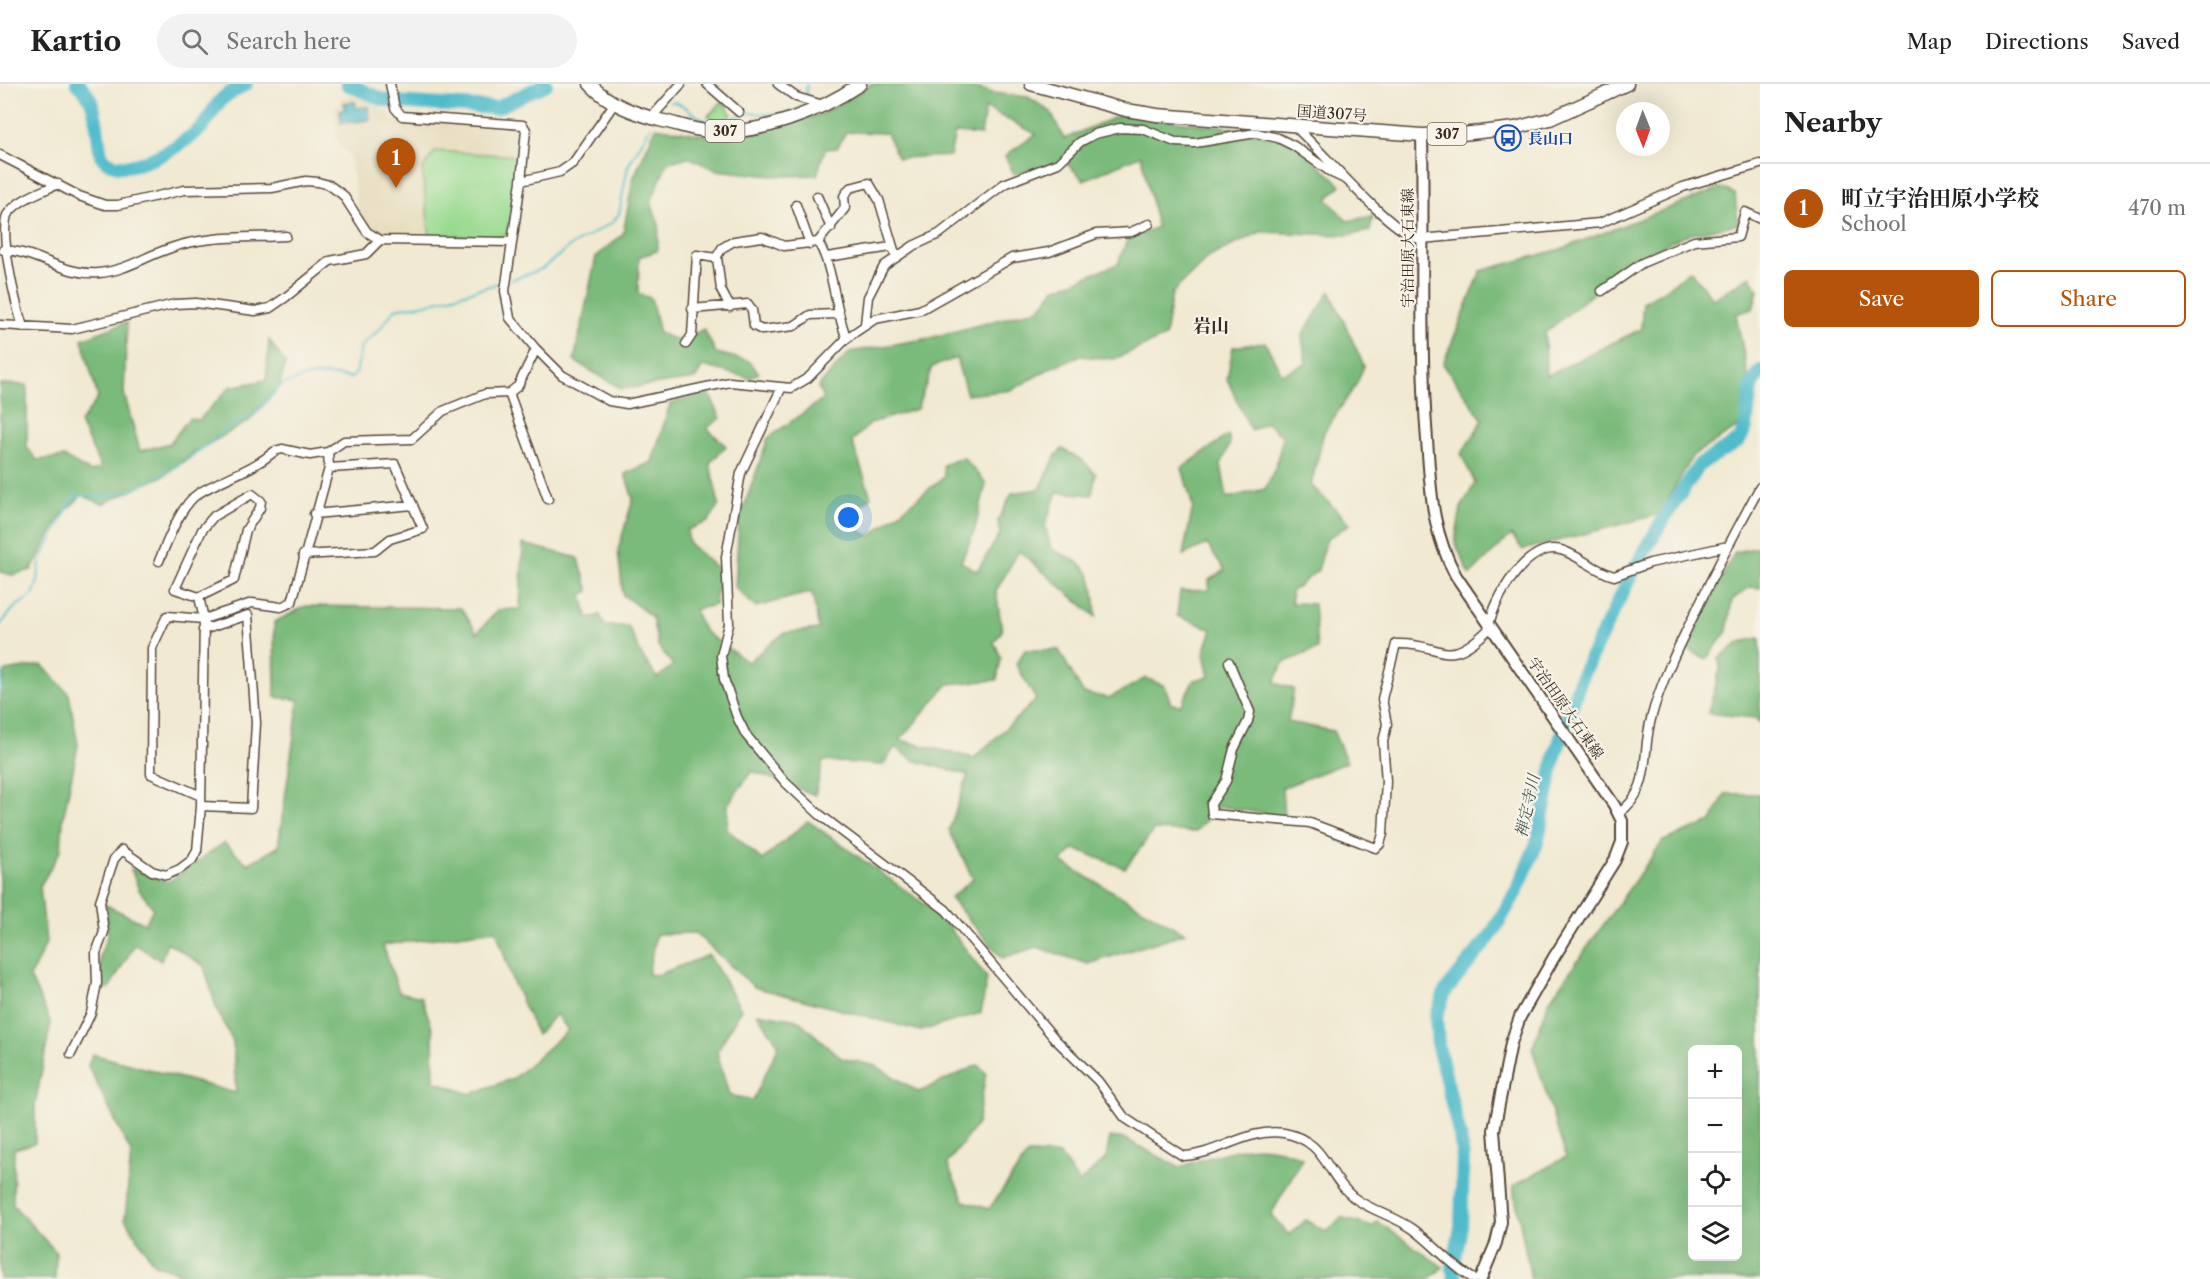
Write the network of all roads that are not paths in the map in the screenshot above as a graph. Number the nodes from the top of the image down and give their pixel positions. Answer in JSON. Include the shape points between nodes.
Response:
{"nodes":[{"id":1,"x":390,"y":84,"type":"edge"},
{"id":2,"x":590,"y":84,"type":"edge"},
{"id":3,"x":681,"y":84,"type":"edge"},
{"id":4,"x":707,"y":84,"type":"edge"},
{"id":5,"x":778,"y":84,"type":"edge"},
{"id":6,"x":860,"y":84,"type":"edge"},
{"id":7,"x":1031,"y":84,"type":"edge"},
{"id":8,"x":1627,"y":84,"type":"edge"},
{"id":9,"x":614,"y":104,"type":"junction"},
{"id":10,"x":817,"y":104,"type":"junction"},
{"id":11,"x":739,"y":112,"type":"dead end"},
{"id":12,"x":651,"y":118,"type":"junction"},
{"id":13,"x":1293,"y":125,"type":"junction"},
{"id":14,"x":1422,"y":135,"type":"junction"},
{"id":15,"x":0,"y":155,"type":"edge"},
{"id":16,"x":1760,"y":164,"type":"edge"},
{"id":17,"x":1345,"y":179,"type":"junction"},
{"id":18,"x":521,"y":181,"type":"junction"},
{"id":19,"x":58,"y":184,"type":"junction"},
{"id":20,"x":817,"y":196,"type":"dead end"},
{"id":21,"x":796,"y":205,"type":"dead end"},
{"id":22,"x":1760,"y":219,"type":"edge"},
{"id":23,"x":1149,"y":224,"type":"dead end"},
{"id":24,"x":831,"y":228,"type":"junction"},
{"id":25,"x":286,"y":236,"type":"dead end"},
{"id":26,"x":1421,"y":239,"type":"junction"},
{"id":27,"x":380,"y":240,"type":"junction"},
{"id":28,"x":512,"y":242,"type":"junction"},
{"id":29,"x":814,"y":243,"type":"junction"},
{"id":30,"x":891,"y":247,"type":"junction"},
{"id":31,"x":3,"y":250,"type":"junction"},
{"id":32,"x":896,"y":256,"type":"junction"},
{"id":33,"x":717,"y":257,"type":"junction"},
{"id":34,"x":827,"y":257,"type":"junction"},
{"id":35,"x":2,"y":261,"type":"edge"},
{"id":36,"x":1602,"y":291,"type":"dead end"},
{"id":37,"x":730,"y":307,"type":"junction"},
{"id":38,"x":692,"y":309,"type":"junction"},
{"id":39,"x":837,"y":314,"type":"junction"},
{"id":40,"x":865,"y":324,"type":"junction"},
{"id":41,"x":0,"y":325,"type":"edge"},
{"id":42,"x":22,"y":327,"type":"junction"},
{"id":43,"x":847,"y":339,"type":"junction"},
{"id":44,"x":686,"y":344,"type":"dead end"},
{"id":45,"x":536,"y":349,"type":"junction"},
{"id":46,"x":781,"y":389,"type":"junction"},
{"id":47,"x":508,"y":393,"type":"junction"},
{"id":48,"x":328,"y":452,"type":"junction"},
{"id":49,"x":329,"y":468,"type":"junction"},
{"id":50,"x":1760,"y":487,"type":"edge"},
{"id":51,"x":548,"y":499,"type":"dead end"},
{"id":52,"x":413,"y":505,"type":"junction"},
{"id":53,"x":314,"y":514,"type":"junction"},
{"id":54,"x":1728,"y":546,"type":"junction"},
{"id":55,"x":303,"y":555,"type":"junction"},
{"id":56,"x":159,"y":561,"type":"dead end"},
{"id":57,"x":199,"y":597,"type":"junction"},
{"id":58,"x":204,"y":619,"type":"junction"},
{"id":59,"x":1489,"y":624,"type":"junction"},
{"id":60,"x":203,"y":630,"type":"junction"},
{"id":61,"x":1229,"y":662,"type":"dead end"},
{"id":62,"x":201,"y":796,"type":"junction"},
{"id":63,"x":201,"y":806,"type":"junction"},
{"id":64,"x":1618,"y":814,"type":"junction"},
{"id":65,"x":72,"y":1054,"type":"dead end"},
{"id":66,"x":1474,"y":1279,"type":"edge"},
{"id":67,"x":1481,"y":1279,"type":"edge"}],
"edges":[{"from":1,"to":18,"type":"street","via":[[395,108],[405,116],[521,124],[525,130]]},
{"from":2,"to":9,"type":"highway","number":"307"},
{"from":3,"to":12,"type":"street"},
{"from":4,"to":11,"type":"street"},
{"from":5,"to":10,"type":"street"},
{"from":6,"to":10,"type":"highway","number":"307","via":[[838,99]]},
{"from":7,"to":13,"type":"highway","name":"国道307号","number":"307","via":[[1126,110]]},
{"from":8,"to":14,"type":"highway","name":"国道307号","number":"307","via":[[1533,124]]},
{"from":9,"to":12,"type":"highway","number":"307"},
{"from":9,"to":18,"type":"street","via":[[573,163],[560,171]]},
{"from":10,"to":12,"type":"highway","number":"307","via":[[793,119],[733,131],[708,131]]},
{"from":13,"to":14,"type":"highway","name":"国道307号","number":"307"},
{"from":13,"to":17,"type":"street"},
{"from":14,"to":26,"type":"main road","name":"宇治田原大石東線"},
{"from":15,"to":19,"type":"street"},
{"from":16,"to":26,"type":"street","via":[[1683,187],[1600,223]]},
{"from":17,"to":26,"type":"street","via":[[1410,238]]},
{"from":17,"to":32,"type":"street","via":[[1278,138],[1241,134],[1195,143],[1175,142],[1143,129],[1120,128],[1087,138],[1058,163],[1004,184],[939,234]]},
{"from":18,"to":28,"type":"street"},
{"from":19,"to":27,"type":"street","via":[[93,202],[118,205],[184,190],[272,188],[318,182],[343,195],[367,232]]},
{"from":19,"to":31,"type":"street","via":[[26,200],[6,217],[2,227]]},
{"from":20,"to":24,"type":"street"},
{"from":21,"to":29,"type":"street"},
{"from":22,"to":36,"type":"street","via":[[1745,212],[1738,237],[1694,241],[1642,263]]},
{"from":23,"to":40,"type":"street","via":[[1131,232],[1096,234],[1049,252],[1012,258],[920,310]]},
{"from":24,"to":29,"type":"street"},
{"from":24,"to":30,"type":"street","via":[[845,208],[845,192],[866,182],[879,200]]},
{"from":25,"to":31,"type":"street","via":[[184,244],[100,273],[78,273],[29,253]]},
{"from":26,"to":59,"type":"main road","name":"宇治田原大石東線","via":[[1424,396],[1434,521],[1456,576]]},
{"from":27,"to":28,"type":"street"},
{"from":27,"to":42,"type":"street","via":[[366,254],[330,261],[270,308],[255,311],[175,304],[72,329]]},
{"from":28,"to":45,"type":"street","via":[[505,304],[510,318]]},
{"from":29,"to":33,"type":"street","via":[[784,246],[762,237],[729,243]]},
{"from":29,"to":34,"type":"street"},
{"from":30,"to":32,"type":"street"},
{"from":30,"to":34,"type":"street"},
{"from":31,"to":35,"type":"street"},
{"from":32,"to":40,"type":"street","via":[[875,281]]},
{"from":33,"to":37,"type":"street","via":[[722,290]]},
{"from":33,"to":38,"type":"street","via":[[697,255]]},
{"from":34,"to":39,"type":"street"},
{"from":35,"to":42,"type":"street"},
{"from":37,"to":38,"type":"street"},
{"from":37,"to":39,"type":"street","via":[[751,305],[754,326],[762,330],[794,326],[810,315]]},
{"from":38,"to":44,"type":"street","via":[[692,335]]},
{"from":39,"to":43,"type":"street"},
{"from":40,"to":43,"type":"street"},
{"from":41,"to":42,"type":"street"},
{"from":43,"to":46,"type":"street","via":[[808,378]]},
{"from":45,"to":46,"type":"street","via":[[562,375],[609,401],[627,404],[730,382]]},
{"from":45,"to":47,"type":"street","via":[[518,386]]},
{"from":46,"to":66,"type":"street","via":[[741,473],[726,557],[729,624],[721,655],[724,679],[746,735],[785,782],[819,814],[946,910],[1056,1039],[1098,1081],[1125,1118],[1183,1156],[1208,1152],[1257,1134],[1285,1133],[1304,1140],[1321,1153],[1352,1196],[1415,1230]]},
{"from":47,"to":48,"type":"street","via":[[485,394],[443,411],[412,439],[344,441]]},
{"from":47,"to":51,"type":"street"},
{"from":48,"to":49,"type":"street"},
{"from":48,"to":56,"type":"street","via":[[310,455],[275,450],[235,477],[197,494],[177,521]]},
{"from":49,"to":52,"type":"street","via":[[395,464]]},
{"from":49,"to":53,"type":"street"},
{"from":50,"to":54,"type":"street"},
{"from":52,"to":53,"type":"street"},
{"from":52,"to":55,"type":"street","via":[[423,529],[390,539],[375,551]]},
{"from":53,"to":55,"type":"street"},
{"from":54,"to":59,"type":"street","via":[[1650,563],[1614,576],[1563,550],[1547,549],[1510,577],[1490,614]]},
{"from":54,"to":64,"type":"street","via":[[1674,655],[1651,719],[1637,797]]},
{"from":55,"to":58,"type":"street","via":[[292,602],[281,607],[252,603]]},
{"from":57,"to":57,"type":"street","via":[[234,580],[246,530],[260,508],[257,496],[252,494],[214,516],[202,530],[175,589]]},
{"from":57,"to":58,"type":"street"},
{"from":58,"to":60,"type":"street"},
{"from":58,"to":62,"type":"street","via":[[167,616],[152,648],[151,774]]},
{"from":59,"to":61,"type":"street","via":[[1472,645],[1457,653],[1415,643],[1396,644],[1382,699],[1387,724],[1383,742],[1386,781],[1383,834],[1376,848],[1310,823],[1212,814],[1211,804],[1226,781],[1250,712]]},
{"from":59,"to":64,"type":"main road","name":"宇治田原大石東線"},
{"from":60,"to":62,"type":"street"},
{"from":60,"to":63,"type":"street","via":[[248,615],[256,723],[251,808]]},
{"from":62,"to":63,"type":"street"},
{"from":63,"to":65,"type":"street","via":[[197,851],[180,869],[166,875],[152,871],[122,850],[114,859],[100,901],[104,932],[96,953],[97,983],[91,1013]]},
{"from":64,"to":67,"type":"main road","name":"宇治田原大石東線","via":[[1622,842],[1615,860],[1554,957],[1520,1017],[1511,1043],[1494,1130],[1501,1222]]}]}
